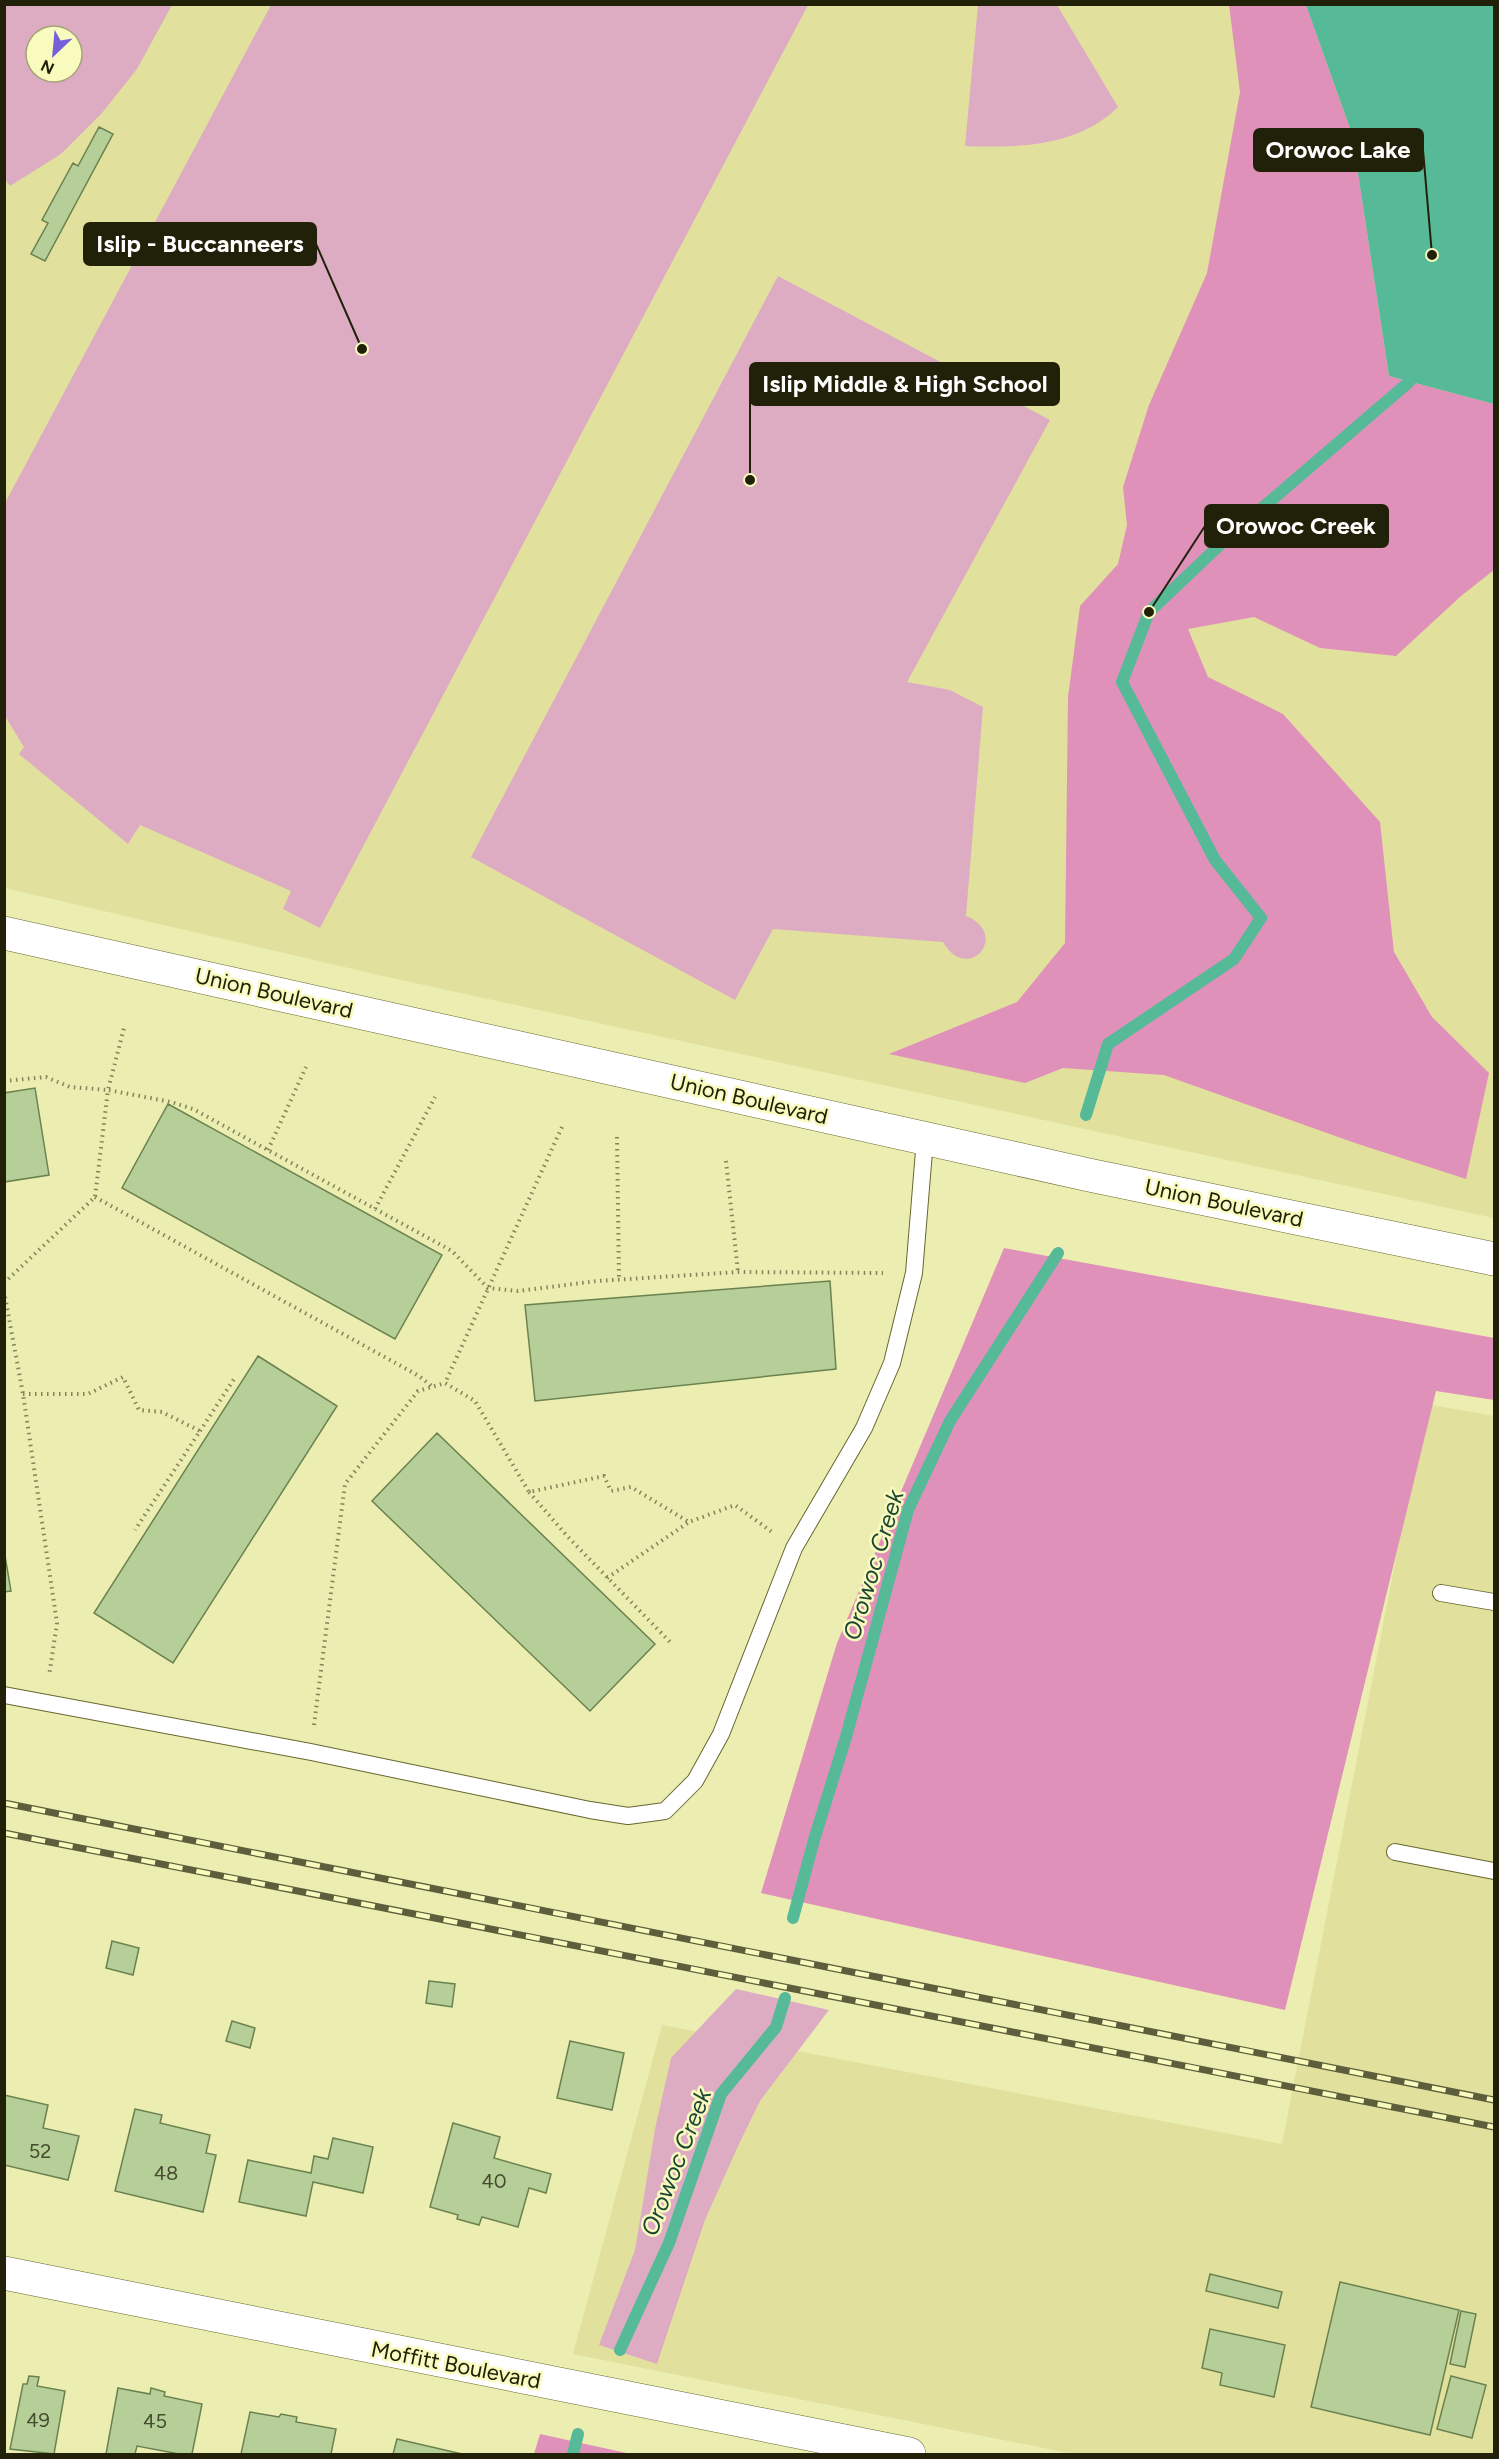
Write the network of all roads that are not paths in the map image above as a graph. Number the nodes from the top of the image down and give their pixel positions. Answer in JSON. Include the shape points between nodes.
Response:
{"nodes":[{"id":1,"x":4,"y":933,"type":"edge"},
{"id":2,"x":925,"y":1139,"type":"junction"},
{"id":3,"x":1494,"y":1259,"type":"edge"},
{"id":4,"x":1441,"y":1593,"type":"dead end"},
{"id":5,"x":1494,"y":1602,"type":"edge"},
{"id":6,"x":4,"y":1695,"type":"edge"},
{"id":7,"x":1395,"y":1852,"type":"dead end"},
{"id":8,"x":1494,"y":1871,"type":"edge"},
{"id":9,"x":4,"y":2273,"type":"edge"},
{"id":10,"x":909,"y":2454,"type":"edge"}],
"edges":[{"from":1,"to":2,"type":"main road","name":"Union Boulevard"},
{"from":2,"to":3,"type":"main road","name":"Union Boulevard"},
{"from":2,"to":6,"type":"lane","via":[[914,1273],[892,1363],[864,1428],[794,1548],[721,1734],[695,1781],[665,1811],[628,1816],[590,1810],[311,1752]]},
{"from":4,"to":5,"type":"lane"},
{"from":7,"to":8,"type":"lane"},
{"from":9,"to":10,"type":"main road","name":"Moffitt Boulevard"}]}
